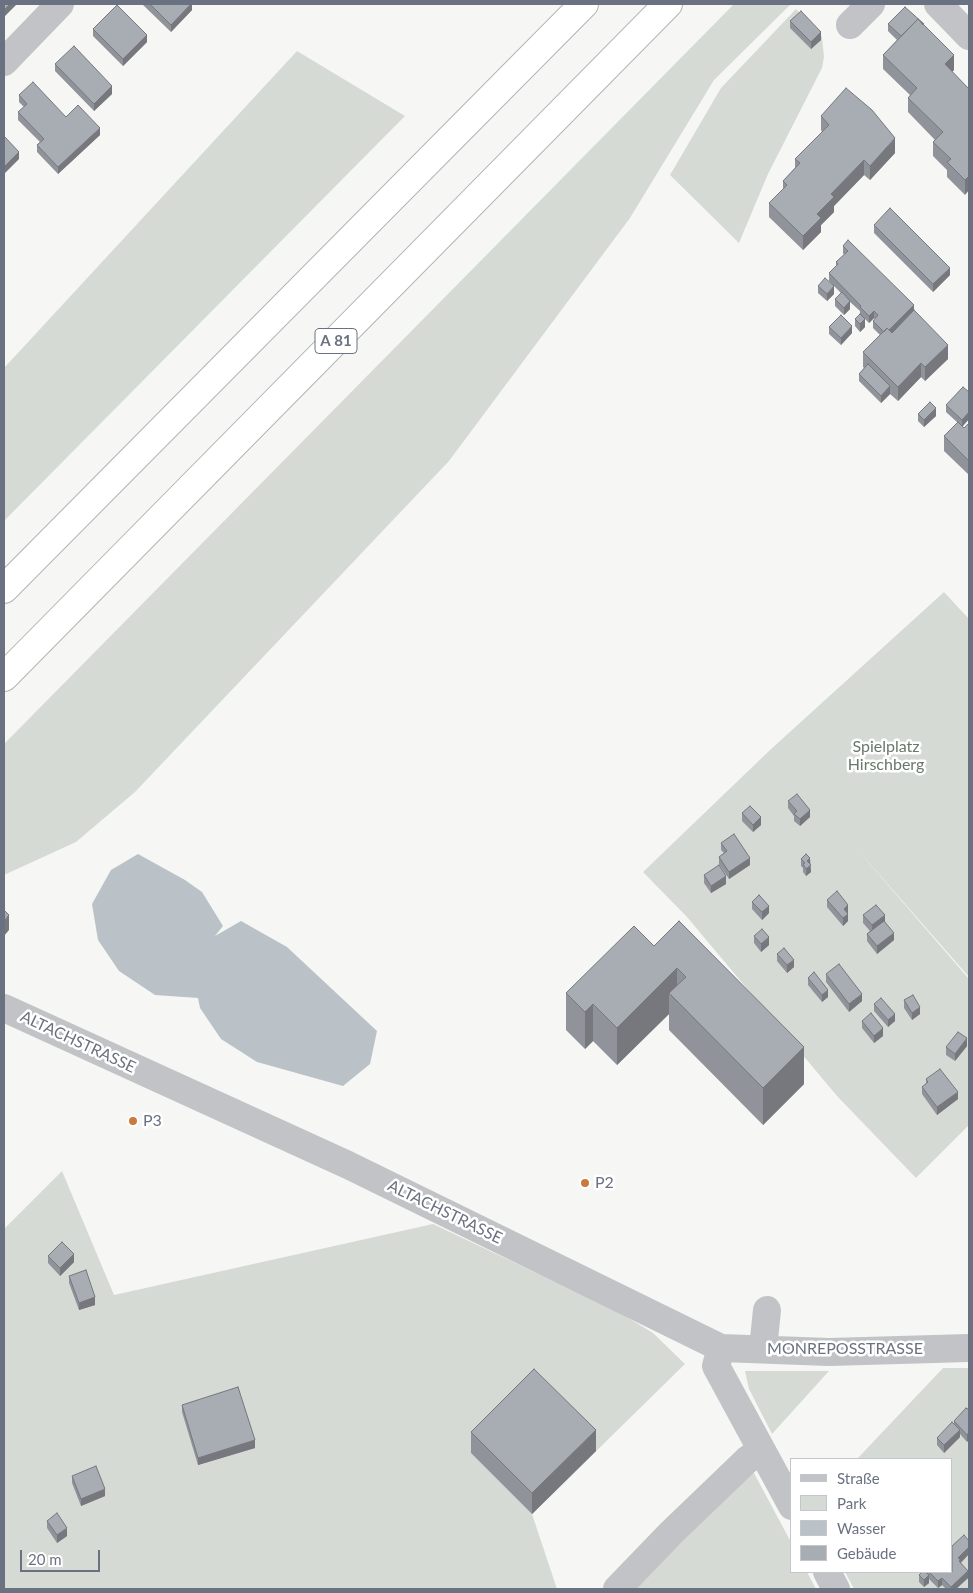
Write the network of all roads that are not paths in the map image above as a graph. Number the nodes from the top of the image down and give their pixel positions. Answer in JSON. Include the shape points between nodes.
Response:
{"nodes":[{"id":1,"x":60,"y":4,"type":"edge"},
{"id":2,"x":584,"y":4,"type":"edge"},
{"id":3,"x":668,"y":4,"type":"edge"},
{"id":4,"x":871,"y":4,"type":"edge"},
{"id":5,"x":938,"y":4,"type":"edge"},
{"id":6,"x":850,"y":25,"type":"dead end"},
{"id":7,"x":969,"y":36,"type":"edge"},
{"id":8,"x":4,"y":62,"type":"edge"},
{"id":9,"x":4,"y":589,"type":"edge"},
{"id":10,"x":4,"y":677,"type":"edge"},
{"id":11,"x":4,"y":1008,"type":"edge"},
{"id":12,"x":767,"y":1310,"type":"dead end"},
{"id":13,"x":721,"y":1348,"type":"junction"},
{"id":14,"x":969,"y":1348,"type":"edge"},
{"id":15,"x":763,"y":1349,"type":"junction"},
{"id":16,"x":761,"y":1450,"type":"junction"},
{"id":17,"x":790,"y":1502,"type":"edge"},
{"id":18,"x":828,"y":1573,"type":"edge"},
{"id":19,"x":617,"y":1589,"type":"edge"},
{"id":20,"x":836,"y":1589,"type":"edge"}],
"edges":[{"from":1,"to":8,"type":"street"},
{"from":2,"to":9,"type":"highway"},
{"from":3,"to":10,"type":"highway","number":"A 81"},
{"from":4,"to":6,"type":"street"},
{"from":5,"to":7,"type":"street"},
{"from":11,"to":13,"type":"street","name":"ALTACHSTRASSE","via":[[348,1165]]},
{"from":12,"to":15,"type":"street"},
{"from":13,"to":15,"type":"street","name":"MONREPOSSTRASSE"},
{"from":13,"to":16,"type":"street","via":[[716,1366]]},
{"from":14,"to":15,"type":"street","name":"MONREPOSSTRASSE","via":[[829,1352]]},
{"from":16,"to":17,"type":"street"},
{"from":16,"to":19,"type":"street","via":[[747,1460]]},
{"from":18,"to":20,"type":"street"}]}
